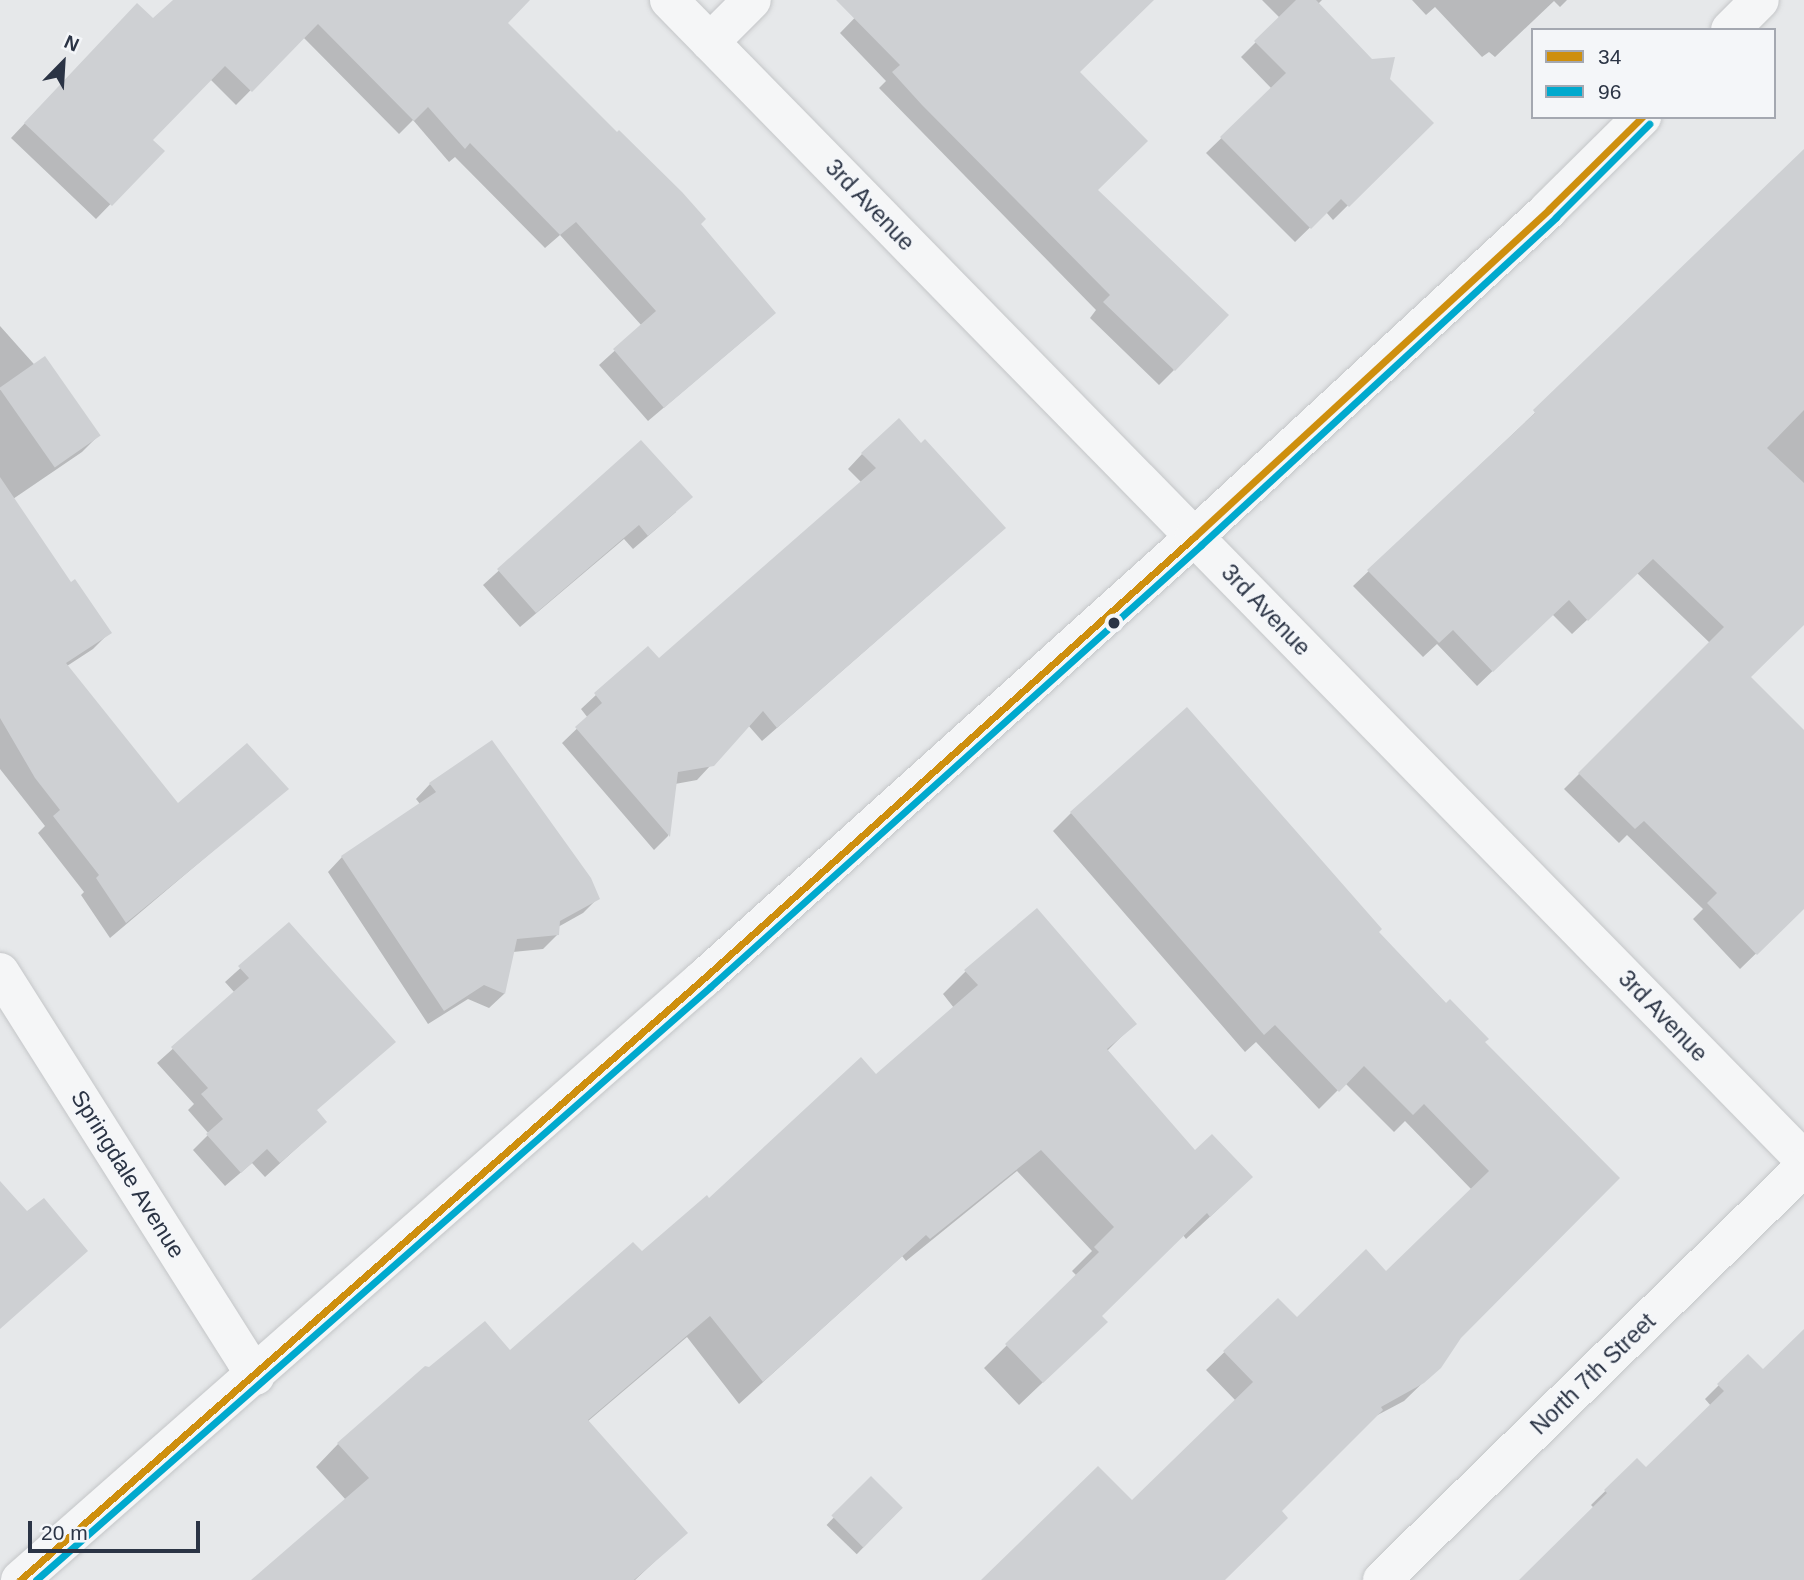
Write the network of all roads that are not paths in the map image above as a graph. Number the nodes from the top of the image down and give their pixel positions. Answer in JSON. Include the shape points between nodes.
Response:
{"nodes":[{"id":1,"x":670,"y":0,"type":"edge"},
{"id":2,"x":752,"y":0,"type":"edge"},
{"id":3,"x":1760,"y":0,"type":"edge"},
{"id":4,"x":1732,"y":28,"type":"edge"},
{"id":5,"x":710,"y":42,"type":"junction"},
{"id":6,"x":1640,"y":119,"type":"edge"},
{"id":7,"x":1194,"y":537,"type":"junction"},
{"id":8,"x":0,"y":972,"type":"edge"},
{"id":9,"x":1804,"y":1160,"type":"edge"},
{"id":10,"x":1804,"y":1167,"type":"edge"},
{"id":11,"x":255,"y":1376,"type":"junction"},
{"id":12,"x":20,"y":1580,"type":"edge"},
{"id":13,"x":1382,"y":1580,"type":"edge"}],
"edges":[{"from":1,"to":5,"type":"street","name":"3rd Avenue"},
{"from":2,"to":5,"type":"street"},
{"from":3,"to":4,"type":"street"},
{"from":5,"to":7,"type":"street","name":"3rd Avenue"},
{"from":6,"to":7,"type":"street"},
{"from":7,"to":9,"type":"street","name":"3rd Avenue"},
{"from":7,"to":11,"type":"street"},
{"from":8,"to":11,"type":"street","name":"Springdale Avenue"},
{"from":10,"to":13,"type":"street","name":"North 7th Street"},
{"from":11,"to":12,"type":"street"}]}
